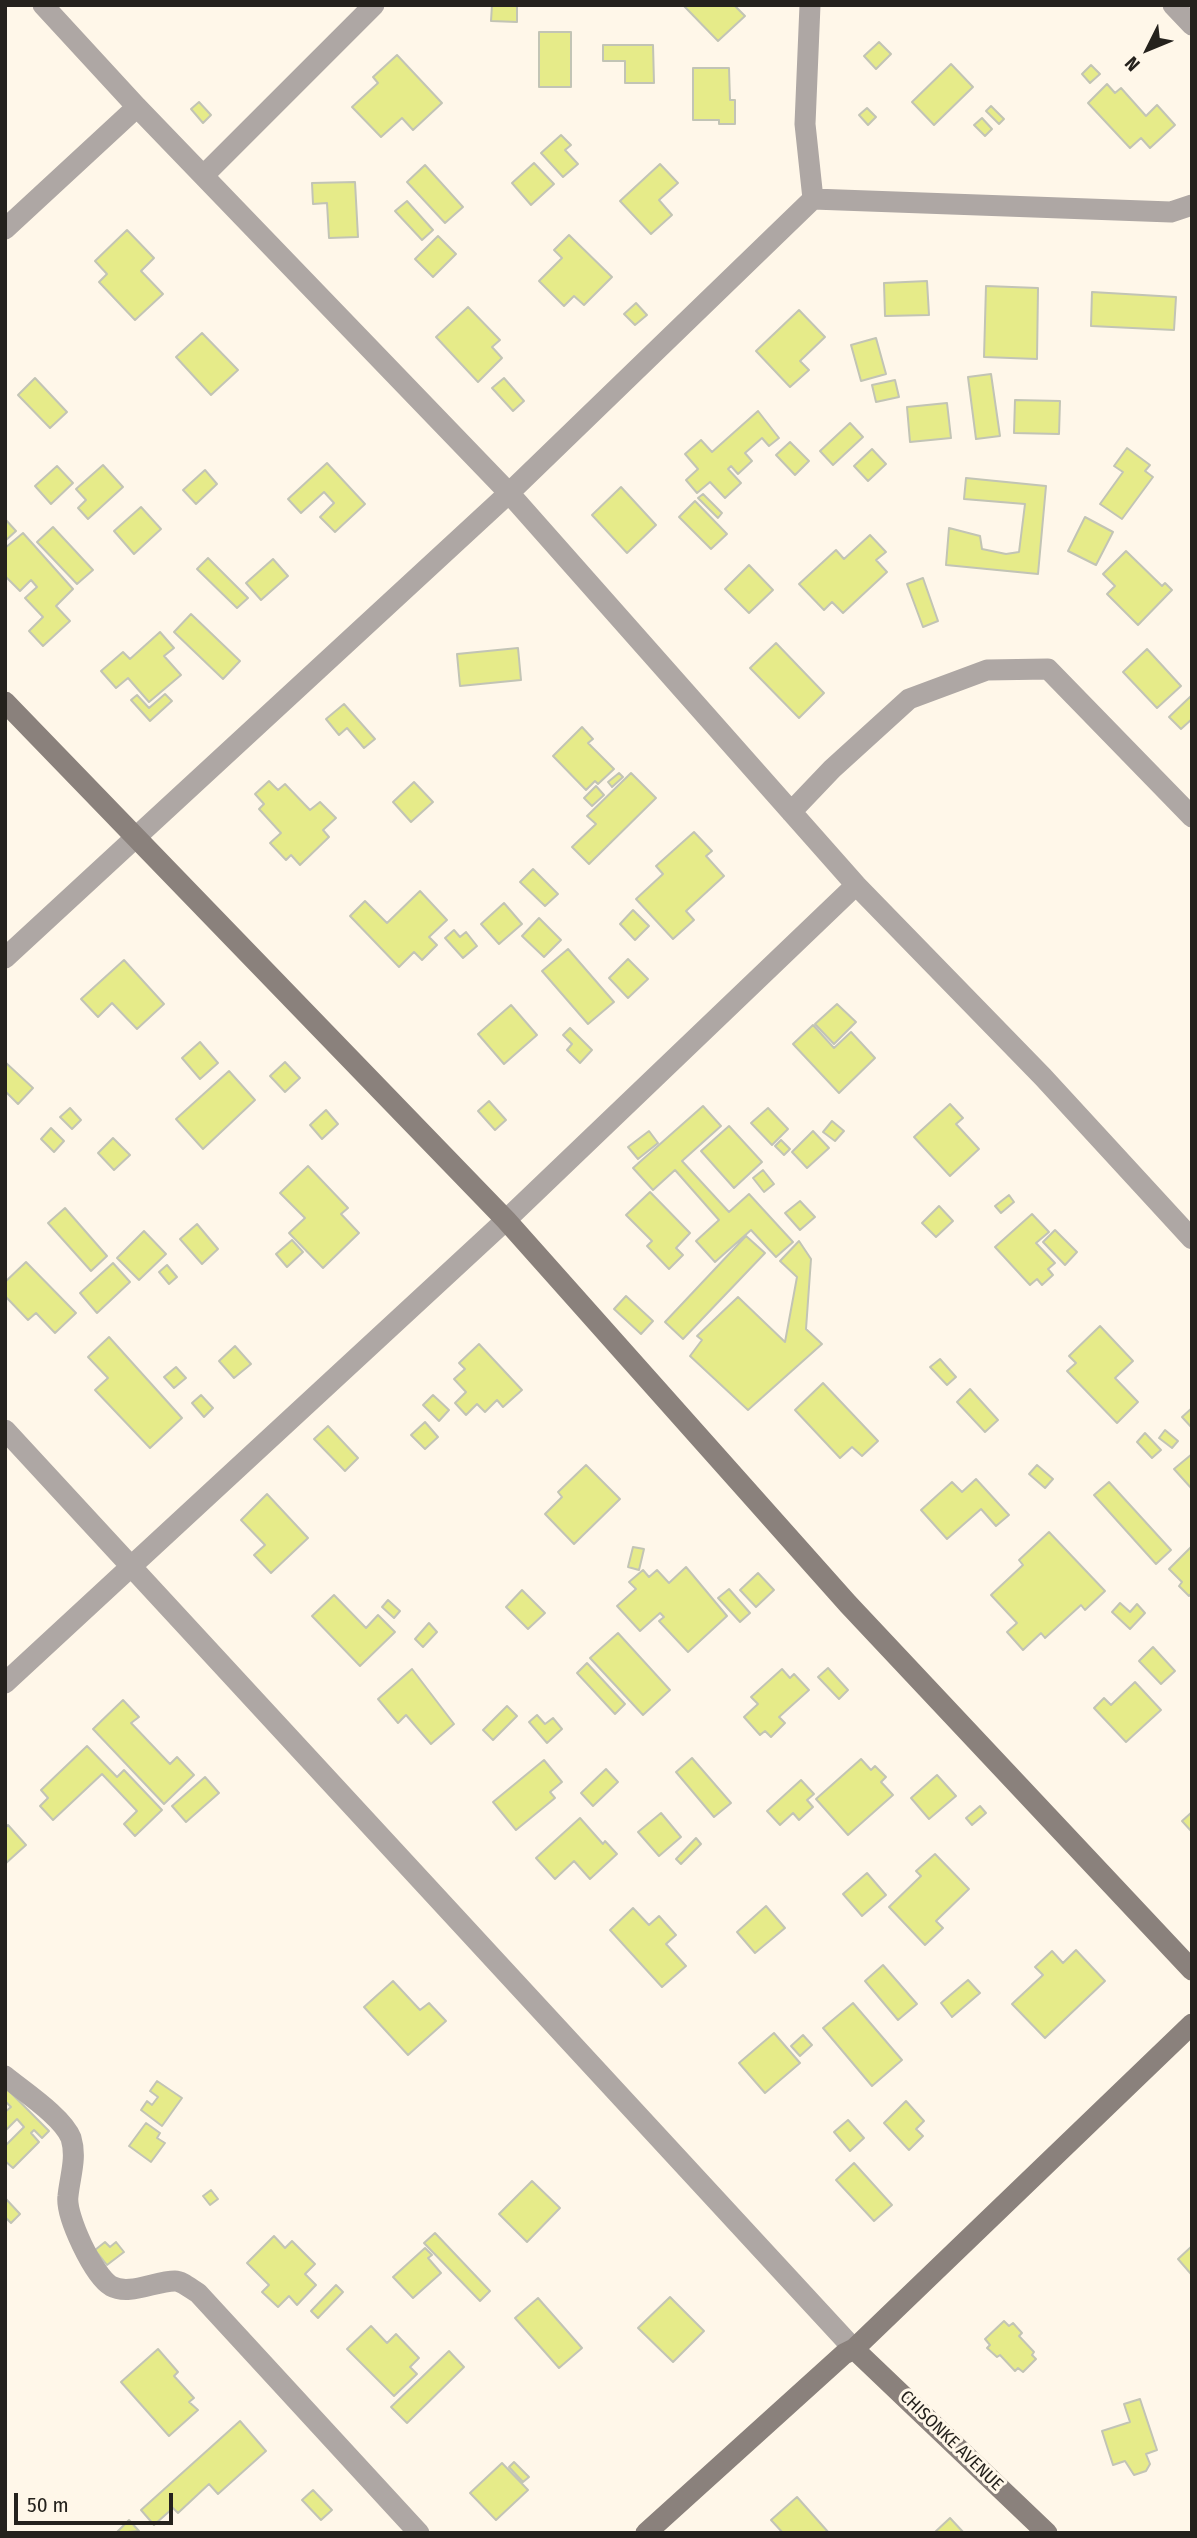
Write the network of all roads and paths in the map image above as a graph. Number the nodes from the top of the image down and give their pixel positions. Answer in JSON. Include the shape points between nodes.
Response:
{"nodes":[{"id":1,"x":43,"y":5,"type":"edge"},
{"id":2,"x":374,"y":5,"type":"edge"},
{"id":3,"x":810,"y":5,"type":"edge"},
{"id":4,"x":1173,"y":5,"type":"edge"},
{"id":5,"x":1192,"y":25,"type":"edge"},
{"id":6,"x":137,"y":107,"type":"junction"},
{"id":7,"x":204,"y":175,"type":"junction"},
{"id":8,"x":813,"y":199,"type":"junction"},
{"id":9,"x":1192,"y":205,"type":"edge"},
{"id":10,"x":5,"y":229,"type":"edge"},
{"id":11,"x":509,"y":493,"type":"junction"},
{"id":12,"x":5,"y":702,"type":"edge"},
{"id":13,"x":791,"y":812,"type":"junction"},
{"id":14,"x":1192,"y":817,"type":"edge"},
{"id":15,"x":135,"y":839,"type":"junction"},
{"id":16,"x":856,"y":886,"type":"junction"},
{"id":17,"x":5,"y":958,"type":"edge"},
{"id":18,"x":506,"y":1220,"type":"junction"},
{"id":19,"x":1192,"y":1239,"type":"edge"},
{"id":20,"x":5,"y":1430,"type":"edge"},
{"id":21,"x":132,"y":1568,"type":"junction"},
{"id":22,"x":5,"y":1683,"type":"edge"},
{"id":23,"x":1192,"y":1969,"type":"edge"},
{"id":24,"x":1192,"y":2024,"type":"edge"},
{"id":25,"x":5,"y":2076,"type":"edge"},
{"id":26,"x":854,"y":2349,"type":"junction"},
{"id":27,"x":419,"y":2533,"type":"edge"},
{"id":28,"x":646,"y":2533,"type":"edge"},
{"id":29,"x":1048,"y":2533,"type":"edge"}],
"edges":[{"from":1,"to":6,"type":"street"},
{"from":2,"to":7,"type":"street"},
{"from":3,"to":8,"type":"street","via":[[805,124]]},
{"from":4,"to":5,"type":"street"},
{"from":6,"to":7,"type":"street"},
{"from":6,"to":10,"type":"street"},
{"from":7,"to":11,"type":"street"},
{"from":8,"to":9,"type":"street","via":[[1171,212]]},
{"from":8,"to":11,"type":"street"},
{"from":11,"to":13,"type":"street"},
{"from":11,"to":15,"type":"street"},
{"from":12,"to":15,"type":"street"},
{"from":13,"to":14,"type":"street","via":[[909,699],[986,670],[1048,669]]},
{"from":13,"to":16,"type":"street"},
{"from":15,"to":17,"type":"street"},
{"from":15,"to":18,"type":"street"},
{"from":16,"to":18,"type":"street"},
{"from":16,"to":19,"type":"street","via":[[1043,1077]]},
{"from":18,"to":21,"type":"street"},
{"from":18,"to":23,"type":"street","via":[[848,1604]]},
{"from":20,"to":21,"type":"street"},
{"from":21,"to":22,"type":"street"},
{"from":21,"to":26,"type":"street"},
{"from":24,"to":26,"type":"street"},
{"from":25,"to":27,"type":"street","via":[[70,2135],[74,2155],[67,2199],[71,2219],[94,2266],[111,2286],[126,2290],[177,2281],[198,2293]]},
{"from":26,"to":28,"type":"street"},
{"from":26,"to":29,"type":"street","name":"CHISONKE AVENUE"}]}
